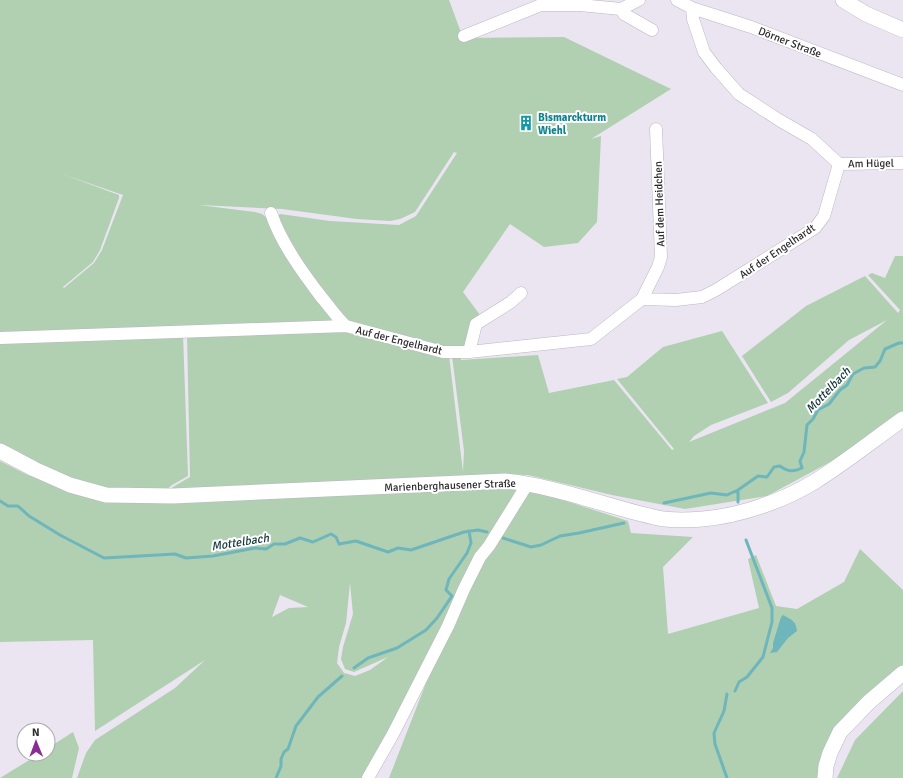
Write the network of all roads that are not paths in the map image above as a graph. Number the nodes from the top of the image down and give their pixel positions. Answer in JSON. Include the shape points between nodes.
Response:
{"nodes":[{"id":1,"x":639,"y":0,"type":"edge"},
{"id":2,"x":677,"y":0,"type":"edge"},
{"id":3,"x":843,"y":0,"type":"edge"},
{"id":4,"x":692,"y":8,"type":"junction"},
{"id":5,"x":621,"y":9,"type":"junction"},
{"id":6,"x":652,"y":30,"type":"dead end"},
{"id":7,"x":903,"y":30,"type":"edge"},
{"id":8,"x":464,"y":36,"type":"dead end"},
{"id":9,"x":903,"y":85,"type":"edge"},
{"id":10,"x":656,"y":129,"type":"dead end"},
{"id":11,"x":903,"y":163,"type":"edge"},
{"id":12,"x":839,"y":164,"type":"junction"},
{"id":13,"x":272,"y":213,"type":"dead end"},
{"id":14,"x":521,"y":293,"type":"dead end"},
{"id":15,"x":642,"y":299,"type":"junction"},
{"id":16,"x":346,"y":326,"type":"junction"},
{"id":17,"x":0,"y":338,"type":"edge"},
{"id":18,"x":469,"y":352,"type":"junction"},
{"id":19,"x":903,"y":419,"type":"edge"},
{"id":20,"x":0,"y":450,"type":"edge"},
{"id":21,"x":528,"y":483,"type":"junction"},
{"id":22,"x":903,"y":673,"type":"edge"},
{"id":23,"x":368,"y":778,"type":"edge"},
{"id":24,"x":825,"y":778,"type":"edge"}],
"edges":[{"from":1,"to":5,"type":"street"},
{"from":2,"to":4,"type":"street","name":"Dörner Straße"},
{"from":3,"to":7,"type":"main road","via":[[866,14]]},
{"from":4,"to":9,"type":"street","name":"Dörner Straße","via":[[751,27]]},
{"from":4,"to":12,"type":"street","via":[[704,52],[739,94],[812,139]]},
{"from":5,"to":6,"type":"street","via":[[624,14]]},
{"from":5,"to":8,"type":"street","via":[[541,5]]},
{"from":10,"to":15,"type":"street","name":"Auf dem Heidchen","via":[[661,256]]},
{"from":11,"to":12,"type":"street","name":"Am Hügel"},
{"from":12,"to":15,"type":"street","name":"Auf der Engelhardt","via":[[824,216],[815,228],[702,297],[676,300]]},
{"from":13,"to":16,"type":"street","name":"Auf der Engelhardt","via":[[276,226],[305,275]]},
{"from":14,"to":18,"type":"street","via":[[476,324]]},
{"from":15,"to":18,"type":"street","name":"Auf der Engelhardt","via":[[591,339]]},
{"from":16,"to":17,"type":"street"},
{"from":16,"to":18,"type":"street","name":"Auf der Engelhardt","via":[[443,352]]},
{"from":19,"to":21,"type":"main road","name":"Marienberghausener Straße","via":[[813,482],[775,500],[739,513],[714,518],[659,519]]},
{"from":20,"to":21,"type":"main road","name":"Marienberghausener Straße","via":[[70,485],[106,495],[173,496],[505,481]]},
{"from":21,"to":23,"type":"street","via":[[480,557],[445,633]]},
{"from":22,"to":24,"type":"main road","via":[[869,702],[840,732],[830,753]]}]}
